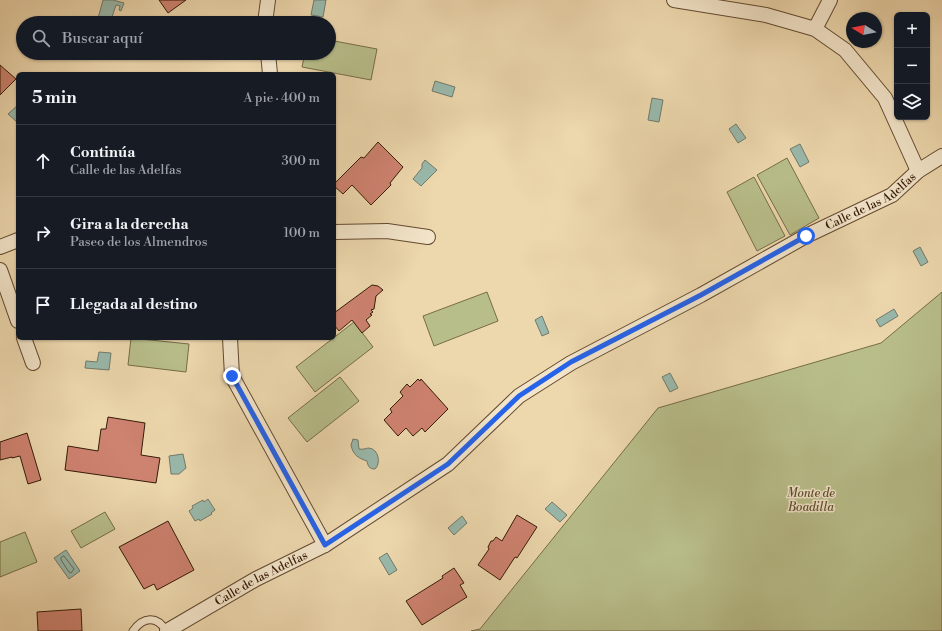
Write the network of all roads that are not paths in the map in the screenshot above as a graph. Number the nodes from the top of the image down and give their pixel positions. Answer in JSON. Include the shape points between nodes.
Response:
{"nodes":[{"id":1,"x":268,"y":0,"type":"edge"},
{"id":2,"x":674,"y":0,"type":"edge"},
{"id":3,"x":830,"y":0,"type":"edge"},
{"id":4,"x":266,"y":16,"type":"edge"},
{"id":5,"x":815,"y":29,"type":"junction"},
{"id":6,"x":269,"y":60,"type":"edge"},
{"id":7,"x":270,"y":72,"type":"edge"},
{"id":8,"x":942,"y":156,"type":"edge"},
{"id":9,"x":918,"y":171,"type":"junction"},
{"id":10,"x":336,"y":232,"type":"edge"},
{"id":11,"x":428,"y":237,"type":"dead end"},
{"id":12,"x":16,"y":241,"type":"edge"},
{"id":13,"x":0,"y":247,"type":"edge"},
{"id":14,"x":0,"y":270,"type":"edge"},
{"id":15,"x":16,"y":314,"type":"edge"},
{"id":16,"x":25,"y":340,"type":"edge"},
{"id":17,"x":230,"y":340,"type":"edge"},
{"id":18,"x":33,"y":363,"type":"dead end"},
{"id":19,"x":325,"y":545,"type":"junction"},
{"id":20,"x":133,"y":631,"type":"edge"},
{"id":21,"x":166,"y":631,"type":"edge"}],
"edges":[{"from":1,"to":4,"type":"street"},
{"from":2,"to":5,"type":"street","via":[[766,15]]},
{"from":3,"to":5,"type":"street"},
{"from":5,"to":9,"type":"street","via":[[845,50],[885,98]]},
{"from":6,"to":7,"type":"street"},
{"from":8,"to":9,"type":"street","name":"Calle de las Adelfas"},
{"from":9,"to":19,"type":"street","name":"Calle de las Adelfas","via":[[892,195],[806,236],[701,295],[571,362],[519,396],[448,464]]},
{"from":10,"to":11,"type":"street","via":[[387,231]]},
{"from":12,"to":13,"type":"street"},
{"from":14,"to":15,"type":"street"},
{"from":16,"to":18,"type":"street"},
{"from":17,"to":19,"type":"street","via":[[232,376]]},
{"from":19,"to":21,"type":"street","name":"Calle de las Adelfas","via":[[256,578]]},
{"from":20,"to":21,"type":"lane","via":[[138,624],[151,620],[157,621]]}]}
